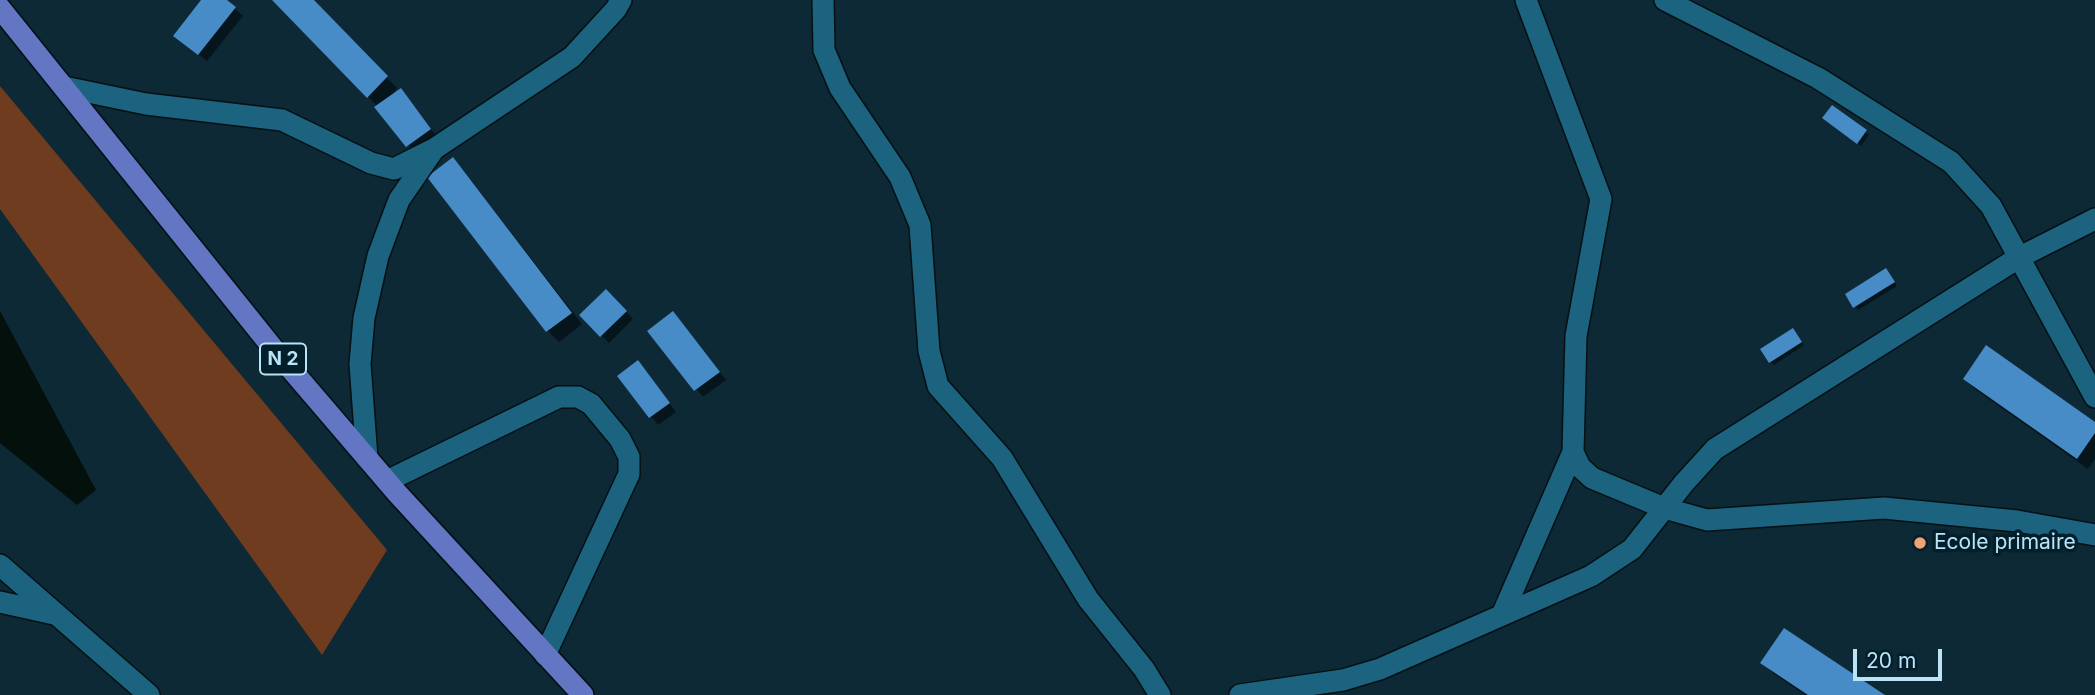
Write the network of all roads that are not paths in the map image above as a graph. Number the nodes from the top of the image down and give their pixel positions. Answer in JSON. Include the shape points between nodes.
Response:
{"nodes":[{"id":1,"x":621,"y":0,"type":"edge"},
{"id":2,"x":823,"y":0,"type":"edge"},
{"id":3,"x":1526,"y":0,"type":"edge"},
{"id":4,"x":1665,"y":0,"type":"edge"},
{"id":5,"x":0,"y":8,"type":"edge"},
{"id":6,"x":64,"y":87,"type":"junction"},
{"id":7,"x":434,"y":149,"type":"junction"},
{"id":8,"x":2095,"y":219,"type":"edge"},
{"id":9,"x":2018,"y":258,"type":"junction"},
{"id":10,"x":2095,"y":397,"type":"edge"},
{"id":11,"x":1573,"y":452,"type":"junction"},
{"id":12,"x":368,"y":458,"type":"junction"},
{"id":13,"x":387,"y":481,"type":"junction"},
{"id":14,"x":1664,"y":508,"type":"junction"},
{"id":15,"x":2095,"y":535,"type":"edge"},
{"id":16,"x":0,"y":565,"type":"edge"},
{"id":17,"x":0,"y":602,"type":"edge"},
{"id":18,"x":56,"y":614,"type":"junction"},
{"id":19,"x":1502,"y":615,"type":"junction"},
{"id":20,"x":545,"y":655,"type":"junction"},
{"id":21,"x":149,"y":695,"type":"edge"},
{"id":22,"x":583,"y":695,"type":"edge"},
{"id":23,"x":1160,"y":695,"type":"edge"},
{"id":24,"x":1240,"y":695,"type":"edge"}],
"edges":[{"from":1,"to":7,"type":"street","via":[[572,57]]},
{"from":2,"to":23,"type":"street","via":[[824,50],[834,76],[900,177],[920,225],[929,351],[938,386],[1002,458],[1088,599]]},
{"from":3,"to":11,"type":"street","via":[[1601,199],[1576,336]]},
{"from":4,"to":9,"type":"street","via":[[1818,78],[1951,162],[1990,206]]},
{"from":5,"to":6,"type":"main road","number":"N 2"},
{"from":6,"to":7,"type":"street","via":[[146,104],[282,120],[371,163],[394,169]]},
{"from":6,"to":12,"type":"main road","number":"N 2","via":[[272,347]]},
{"from":7,"to":12,"type":"street","via":[[399,201],[378,256],[364,318],[360,364]]},
{"from":8,"to":9,"type":"street"},
{"from":9,"to":10,"type":"street"},
{"from":9,"to":14,"type":"street","via":[[1715,449]]},
{"from":11,"to":14,"type":"street","via":[[1592,478]]},
{"from":11,"to":19,"type":"street"},
{"from":12,"to":13,"type":"main road","number":"N 2"},
{"from":13,"to":20,"type":"main road","number":"N 2"},
{"from":13,"to":20,"type":"street","via":[[559,397],[578,397],[591,404],[620,439],[629,457],[629,474]]},
{"from":14,"to":15,"type":"street","via":[[1707,520],[1884,508],[2017,521]]},
{"from":14,"to":19,"type":"street","via":[[1632,549],[1591,576]]},
{"from":16,"to":18,"type":"street"},
{"from":17,"to":18,"type":"street"},
{"from":18,"to":21,"type":"street"},
{"from":19,"to":24,"type":"street","via":[[1380,669],[1343,680]]},
{"from":20,"to":22,"type":"main road","number":"N 2"}]}
